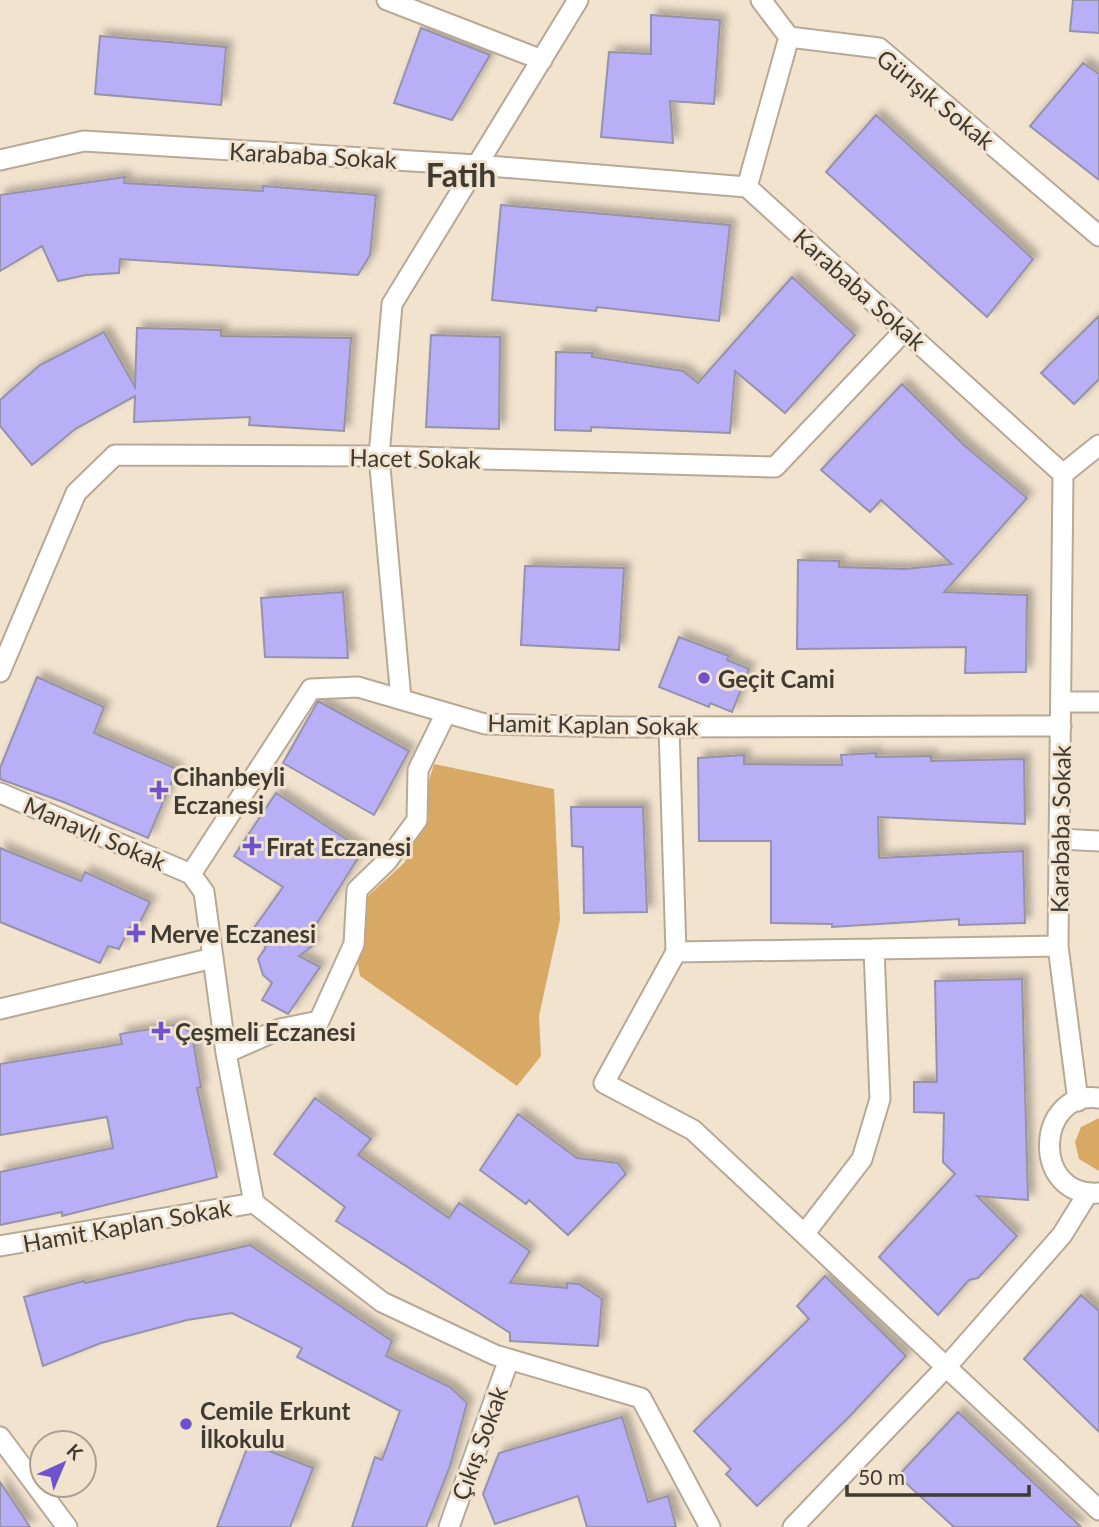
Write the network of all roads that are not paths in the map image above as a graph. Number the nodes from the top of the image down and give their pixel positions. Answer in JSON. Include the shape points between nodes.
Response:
{"nodes":[{"id":1,"x":387,"y":0,"type":"edge"},
{"id":2,"x":578,"y":0,"type":"edge"},
{"id":3,"x":761,"y":0,"type":"edge"},
{"id":4,"x":789,"y":37,"type":"junction"},
{"id":5,"x":542,"y":60,"type":"junction"},
{"id":6,"x":0,"y":160,"type":"edge"},
{"id":7,"x":477,"y":165,"type":"junction"},
{"id":8,"x":747,"y":187,"type":"junction"},
{"id":9,"x":1099,"y":236,"type":"edge"},
{"id":10,"x":905,"y":330,"type":"junction"},
{"id":11,"x":1099,"y":445,"type":"edge"},
{"id":12,"x":379,"y":456,"type":"junction"},
{"id":13,"x":1063,"y":474,"type":"junction"},
{"id":14,"x":0,"y":672,"type":"edge"},
{"id":15,"x":401,"y":699,"type":"junction"},
{"id":16,"x":1061,"y":702,"type":"junction"},
{"id":17,"x":1099,"y":702,"type":"edge"},
{"id":18,"x":446,"y":713,"type":"junction"},
{"id":19,"x":1061,"y":726,"type":"junction"},
{"id":20,"x":669,"y":727,"type":"junction"},
{"id":21,"x":0,"y":793,"type":"edge"},
{"id":22,"x":1060,"y":839,"type":"junction"},
{"id":23,"x":1099,"y":841,"type":"edge"},
{"id":24,"x":191,"y":874,"type":"junction"},
{"id":25,"x":1058,"y":946,"type":"junction"},
{"id":26,"x":874,"y":949,"type":"junction"},
{"id":27,"x":676,"y":952,"type":"junction"},
{"id":28,"x":213,"y":958,"type":"junction"},
{"id":29,"x":0,"y":1009,"type":"edge"},
{"id":30,"x":226,"y":1053,"type":"junction"},
{"id":31,"x":1099,"y":1098,"type":"edge"},
{"id":32,"x":1077,"y":1101,"type":"junction"},
{"id":33,"x":1093,"y":1193,"type":"edge"},
{"id":34,"x":254,"y":1203,"type":"junction"},
{"id":35,"x":805,"y":1233,"type":"junction"},
{"id":36,"x":0,"y":1246,"type":"edge"},
{"id":37,"x":509,"y":1359,"type":"junction"},
{"id":38,"x":948,"y":1365,"type":"junction"},
{"id":39,"x":0,"y":1437,"type":"edge"},
{"id":40,"x":1099,"y":1510,"type":"edge"},
{"id":41,"x":66,"y":1527,"type":"edge"},
{"id":42,"x":449,"y":1527,"type":"edge"},
{"id":43,"x":710,"y":1527,"type":"edge"},
{"id":44,"x":793,"y":1527,"type":"edge"}],
"edges":[{"from":1,"to":5,"type":"street"},
{"from":2,"to":5,"type":"street"},
{"from":3,"to":4,"type":"street"},
{"from":4,"to":8,"type":"street"},
{"from":4,"to":9,"type":"street","name":"Gürışık Sokak","via":[[879,48]]},
{"from":5,"to":7,"type":"street"},
{"from":6,"to":7,"type":"street","name":"Karababa Sokak","via":[[84,141]]},
{"from":7,"to":8,"type":"street","name":"Karababa Sokak"},
{"from":7,"to":12,"type":"street","via":[[392,304]]},
{"from":8,"to":10,"type":"street","name":"Karababa Sokak"},
{"from":10,"to":12,"type":"street","name":"Hacet Sokak","via":[[775,467]]},
{"from":10,"to":13,"type":"street","name":"Karababa Sokak"},
{"from":11,"to":13,"type":"street"},
{"from":12,"to":14,"type":"street","name":"Hacet Sokak","via":[[115,455],[76,493]]},
{"from":12,"to":15,"type":"street"},
{"from":13,"to":16,"type":"street","name":"Karababa Sokak"},
{"from":15,"to":18,"type":"street","name":"Hamit Kaplan Sokak"},
{"from":15,"to":24,"type":"street","name":"Hamit Kaplan Sokak","via":[[358,687],[311,689]]},
{"from":16,"to":17,"type":"street"},
{"from":16,"to":19,"type":"street","name":"Karababa Sokak"},
{"from":18,"to":20,"type":"street","name":"Hamit Kaplan Sokak","via":[[485,724]]},
{"from":18,"to":30,"type":"street","via":[[418,770],[417,820],[387,861],[357,890],[354,944],[318,1021],[280,1029]]},
{"from":19,"to":20,"type":"street","name":"Hamit Kaplan Sokak"},
{"from":19,"to":22,"type":"street","name":"Karababa Sokak"},
{"from":20,"to":27,"type":"street"},
{"from":21,"to":24,"type":"street","name":"Manavlı Sokak"},
{"from":22,"to":23,"type":"street"},
{"from":22,"to":25,"type":"street","name":"Karababa Sokak"},
{"from":24,"to":28,"type":"street","name":"Hamit Kaplan Sokak","via":[[204,892]]},
{"from":25,"to":26,"type":"street"},
{"from":25,"to":32,"type":"street","name":"Karababa Sokak"},
{"from":26,"to":27,"type":"street"},
{"from":26,"to":35,"type":"street","via":[[880,1099],[862,1159]]},
{"from":27,"to":35,"type":"street","via":[[604,1083],[693,1130]]},
{"from":28,"to":29,"type":"street"},
{"from":28,"to":30,"type":"street","name":"Hamit Kaplan Sokak"},
{"from":30,"to":34,"type":"street","name":"Hamit Kaplan Sokak"},
{"from":31,"to":32,"type":"street"},
{"from":32,"to":33,"type":"street","via":[[1054,1123],[1049,1155],[1065,1182]]},
{"from":33,"to":38,"type":"street"},
{"from":34,"to":36,"type":"street","name":"Hamit Kaplan Sokak"},
{"from":34,"to":37,"type":"street","name":"Hamit Kaplan Sokak","via":[[382,1302]]},
{"from":35,"to":38,"type":"street"},
{"from":37,"to":42,"type":"street","name":"Çıkış Sokak"},
{"from":37,"to":43,"type":"street","name":"Hamit Kaplan Sokak","via":[[641,1398]]},
{"from":38,"to":40,"type":"street"},
{"from":38,"to":44,"type":"street"},
{"from":39,"to":41,"type":"street"}]}
